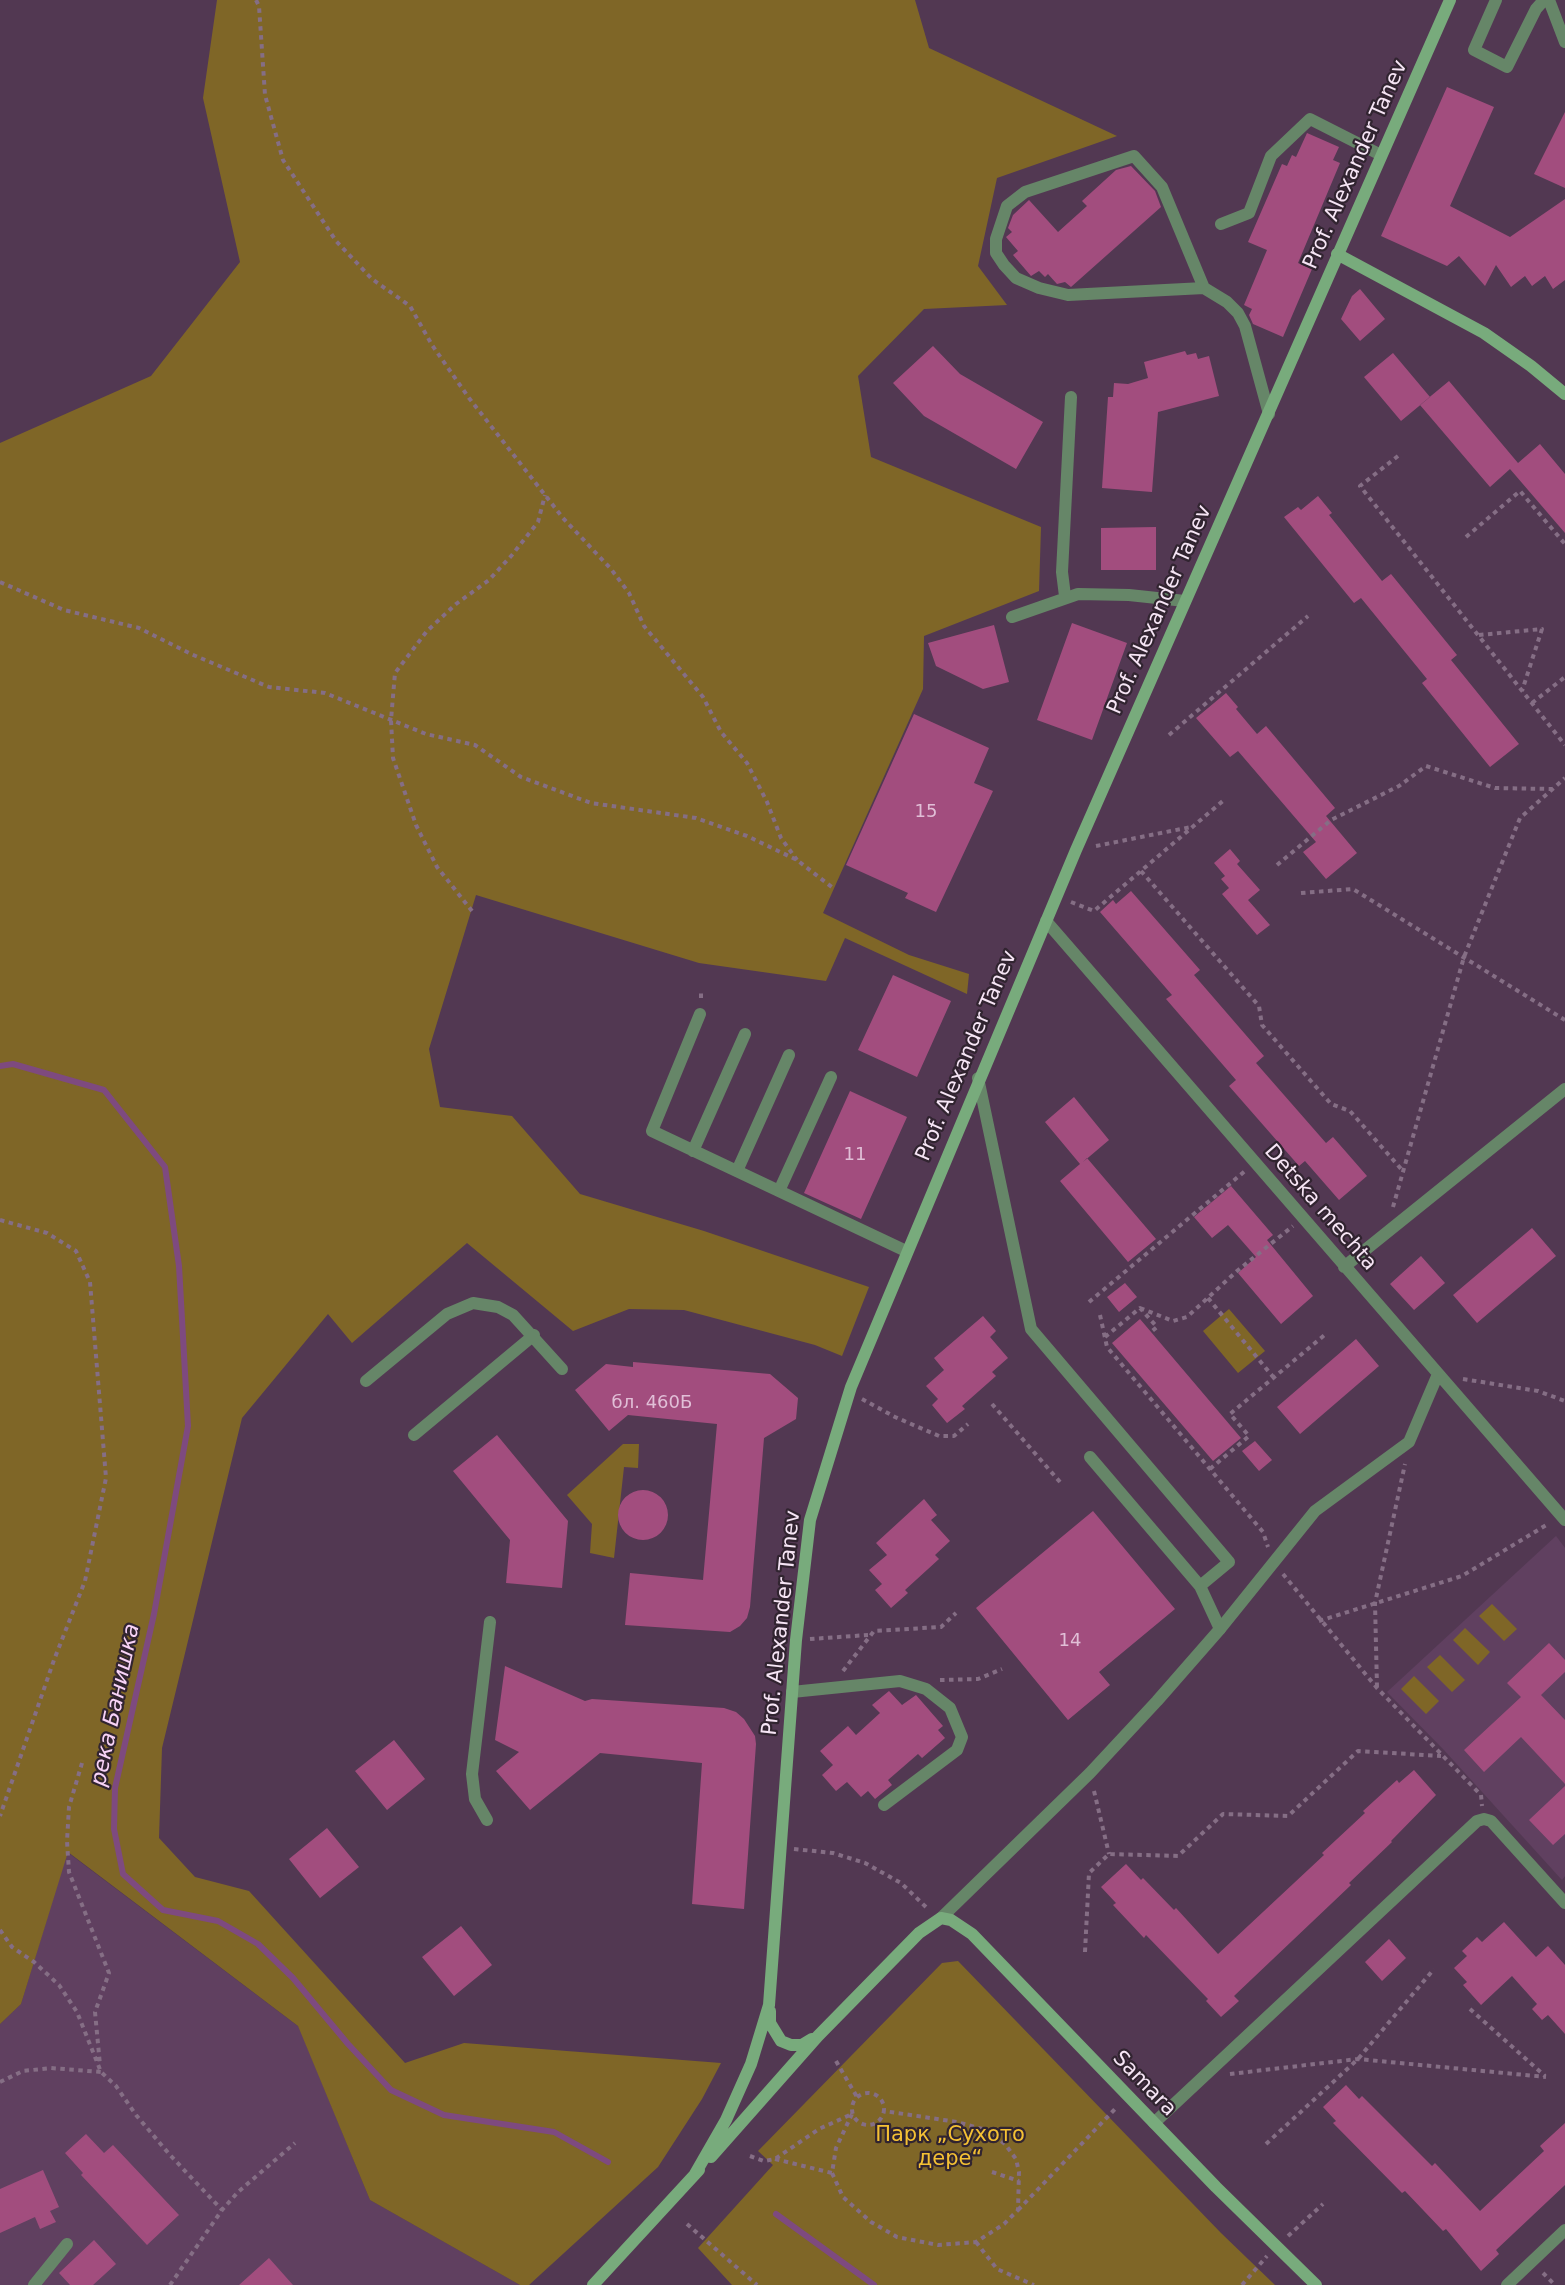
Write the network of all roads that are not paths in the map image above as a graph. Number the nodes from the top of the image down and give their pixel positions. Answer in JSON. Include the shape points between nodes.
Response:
{"nodes":[{"id":1,"x":1450,"y":0,"type":"edge"},
{"id":2,"x":1496,"y":0,"type":"edge"},
{"id":3,"x":1544,"y":0,"type":"edge"},
{"id":4,"x":1549,"y":0,"type":"edge"},
{"id":5,"x":1565,"y":42,"type":"edge"},
{"id":6,"x":1381,"y":155,"type":"junction"},
{"id":7,"x":1221,"y":224,"type":"dead end"},
{"id":8,"x":1337,"y":254,"type":"junction"},
{"id":9,"x":1204,"y":288,"type":"junction"},
{"id":10,"x":1565,"y":394,"type":"edge"},
{"id":11,"x":1071,"y":398,"type":"dead end"},
{"id":12,"x":1269,"y":414,"type":"junction"},
{"id":13,"x":1065,"y":596,"type":"junction"},
{"id":14,"x":1185,"y":601,"type":"junction"},
{"id":15,"x":1012,"y":617,"type":"dead end"},
{"id":16,"x":1046,"y":921,"type":"junction"},
{"id":17,"x":700,"y":1014,"type":"dead end"},
{"id":18,"x":745,"y":1034,"type":"dead end"},
{"id":19,"x":789,"y":1055,"type":"dead end"},
{"id":20,"x":831,"y":1077,"type":"dead end"},
{"id":21,"x":978,"y":1078,"type":"junction"},
{"id":22,"x":1565,"y":1089,"type":"edge"},
{"id":23,"x":693,"y":1151,"type":"junction"},
{"id":24,"x":737,"y":1171,"type":"junction"},
{"id":25,"x":779,"y":1191,"type":"junction"},
{"id":26,"x":906,"y":1251,"type":"junction"},
{"id":27,"x":1344,"y":1267,"type":"junction"},
{"id":28,"x":534,"y":1335,"type":"junction"},
{"id":29,"x":562,"y":1369,"type":"dead end"},
{"id":30,"x":1438,"y":1374,"type":"junction"},
{"id":31,"x":366,"y":1382,"type":"dead end"},
{"id":32,"x":414,"y":1435,"type":"dead end"},
{"id":33,"x":1090,"y":1457,"type":"dead end"},
{"id":34,"x":1563,"y":1518,"type":"edge"},
{"id":35,"x":1200,"y":1586,"type":"junction"},
{"id":36,"x":490,"y":1622,"type":"dead end"},
{"id":37,"x":1220,"y":1629,"type":"junction"},
{"id":38,"x":792,"y":1692,"type":"junction"},
{"id":39,"x":884,"y":1805,"type":"dead end"},
{"id":40,"x":487,"y":1820,"type":"dead end"},
{"id":41,"x":1565,"y":1903,"type":"edge"},
{"id":42,"x":941,"y":1918,"type":"junction"},
{"id":43,"x":770,"y":2005,"type":"junction"},
{"id":44,"x":818,"y":2036,"type":"junction"},
{"id":45,"x":1154,"y":2123,"type":"junction"},
{"id":46,"x":695,"y":2174,"type":"junction"},
{"id":47,"x":1565,"y":2230,"type":"edge"},
{"id":48,"x":67,"y":2244,"type":"dead end"},
{"id":49,"x":34,"y":2285,"type":"edge"},
{"id":50,"x":593,"y":2285,"type":"edge"},
{"id":51,"x":1316,"y":2285,"type":"edge"},
{"id":52,"x":1507,"y":2285,"type":"edge"}],
"edges":[{"from":1,"to":6,"type":"street","name":"Prof. Alexander Tanev"},
{"from":2,"to":3,"type":"street","via":[[1474,50],[1507,68]]},
{"from":4,"to":5,"type":"street"},
{"from":6,"to":7,"type":"street","via":[[1310,118],[1271,156],[1249,213]]},
{"from":6,"to":8,"type":"street","name":"Prof. Alexander Tanev"},
{"from":8,"to":10,"type":"street","via":[[1484,333]]},
{"from":8,"to":12,"type":"street","name":"Prof. Alexander Tanev"},
{"from":9,"to":9,"type":"street","via":[[1068,295],[1016,278],[996,253],[996,239],[1007,206],[1025,192],[1134,156],[1162,187]]},
{"from":9,"to":12,"type":"street","via":[[1227,302],[1245,326]]},
{"from":11,"to":13,"type":"street","via":[[1062,572]]},
{"from":12,"to":14,"type":"street","name":"Prof. Alexander Tanev"},
{"from":13,"to":14,"type":"street","via":[[1129,595]]},
{"from":13,"to":15,"type":"street"},
{"from":14,"to":16,"type":"street","name":"Prof. Alexander Tanev"},
{"from":16,"to":21,"type":"street","name":"Prof. Alexander Tanev"},
{"from":16,"to":27,"type":"street","name":"Detska mechta"},
{"from":17,"to":23,"type":"street","via":[[652,1131]]},
{"from":18,"to":23,"type":"street"},
{"from":19,"to":24,"type":"street"},
{"from":20,"to":25,"type":"street"},
{"from":21,"to":26,"type":"street","name":"Prof. Alexander Tanev"},
{"from":21,"to":35,"type":"street","via":[[1031,1329],[1229,1562]]},
{"from":22,"to":27,"type":"street"},
{"from":23,"to":24,"type":"street"},
{"from":24,"to":25,"type":"street"},
{"from":25,"to":26,"type":"street"},
{"from":26,"to":38,"type":"street","name":"Prof. Alexander Tanev","via":[[850,1390],[810,1520]]},
{"from":27,"to":30,"type":"street","name":"Detska mechta"},
{"from":28,"to":29,"type":"street"},
{"from":28,"to":31,"type":"street","via":[[506,1311],[473,1303],[447,1314]]},
{"from":28,"to":32,"type":"street"},
{"from":30,"to":34,"type":"street","name":"Detska mechta"},
{"from":30,"to":37,"type":"street","via":[[1409,1442],[1315,1511]]},
{"from":33,"to":35,"type":"street"},
{"from":35,"to":37,"type":"street"},
{"from":36,"to":40,"type":"street","via":[[472,1774],[474,1799]]},
{"from":37,"to":42,"type":"street","via":[[1090,1773]]},
{"from":38,"to":39,"type":"street","via":[[908,1683],[935,1695],[956,1717],[962,1737],[957,1750]]},
{"from":38,"to":43,"type":"street","name":"Prof. Alexander Tanev"},
{"from":41,"to":45,"type":"street","via":[[1491,1821],[1477,1821]]},
{"from":42,"to":44,"type":"street","via":[[919,1933]]},
{"from":42,"to":45,"type":"street","name":"Samara","via":[[962,1925],[972,1934]]},
{"from":43,"to":44,"type":"street","via":[[770,2023],[781,2041],[802,2045]]},
{"from":43,"to":46,"type":"street","name":"Prof. Alexander Tanev","via":[[751,2064],[726,2120]]},
{"from":44,"to":46,"type":"street"},
{"from":45,"to":51,"type":"street","name":"Samara"},
{"from":46,"to":50,"type":"street"},
{"from":47,"to":52,"type":"street"},
{"from":48,"to":49,"type":"street"}]}
